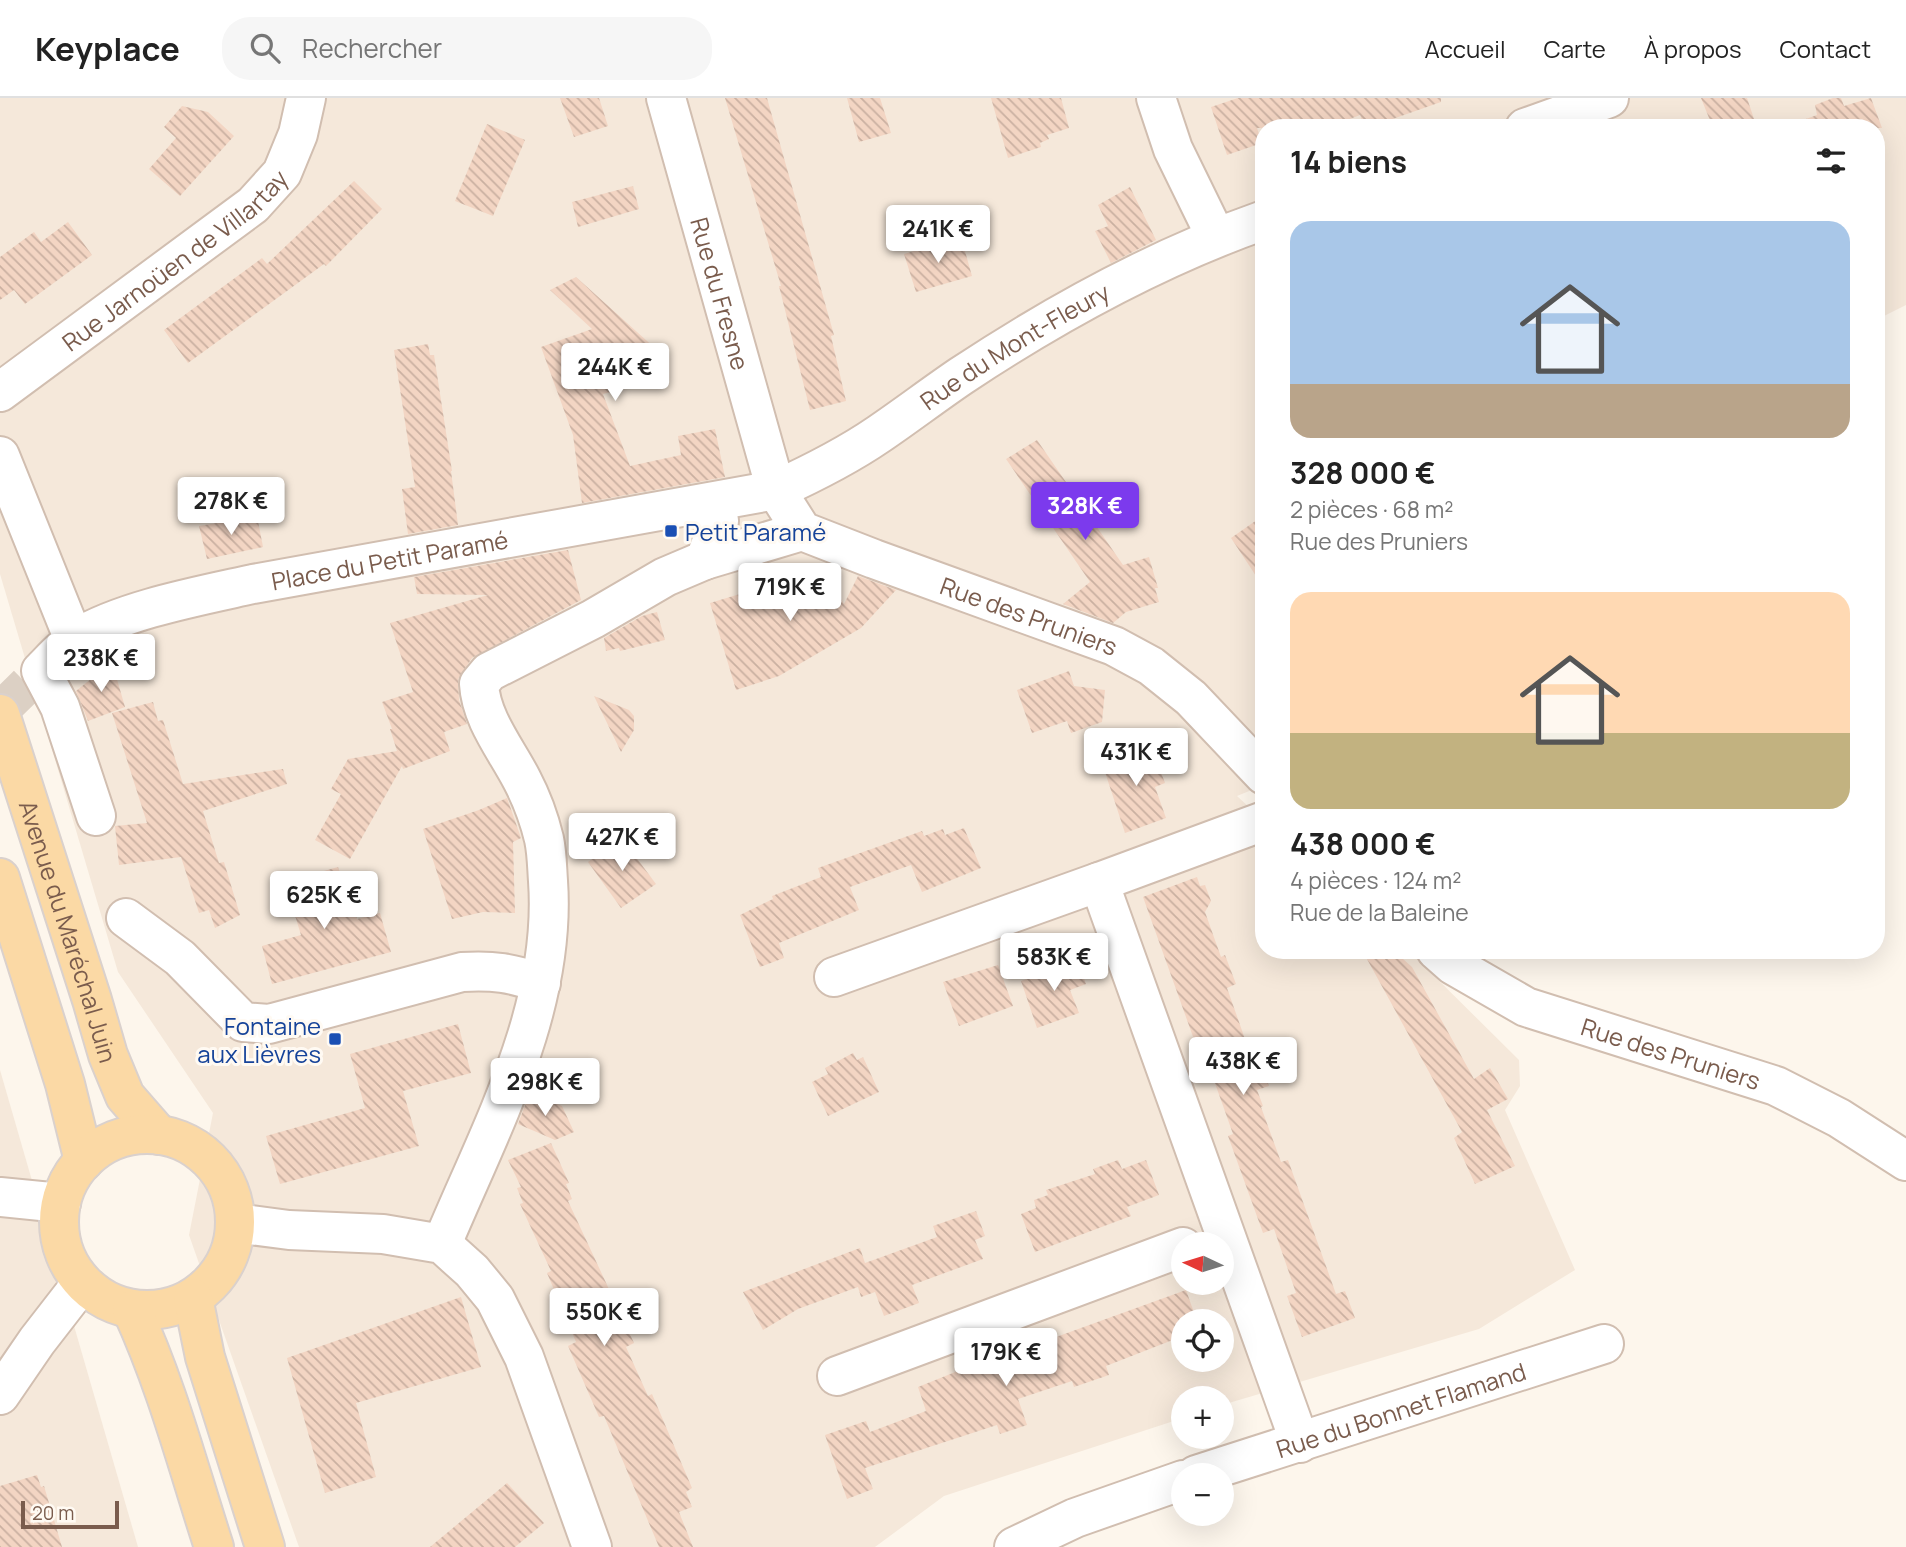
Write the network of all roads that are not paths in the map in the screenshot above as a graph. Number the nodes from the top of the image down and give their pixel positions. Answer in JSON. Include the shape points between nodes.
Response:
{"nodes":[{"id":1,"x":306,"y":98,"type":"edge"},
{"id":2,"x":666,"y":98,"type":"edge"},
{"id":3,"x":1156,"y":98,"type":"edge"},
{"id":4,"x":1609,"y":98,"type":"edge"},
{"id":5,"x":1550,"y":119,"type":"edge"},
{"id":6,"x":1255,"y":223,"type":"edge"},
{"id":7,"x":1216,"y":237,"type":"junction"},
{"id":8,"x":0,"y":392,"type":"edge"},
{"id":9,"x":0,"y":456,"type":"edge"},
{"id":10,"x":776,"y":490,"type":"junction"},
{"id":11,"x":715,"y":502,"type":"junction"},
{"id":12,"x":802,"y":531,"type":"junction"},
{"id":13,"x":705,"y":560,"type":"junction"},
{"id":14,"x":74,"y":640,"type":"junction"},
{"id":15,"x":0,"y":714,"type":"edge"},
{"id":16,"x":1255,"y":766,"type":"edge"},
{"id":17,"x":96,"y":816,"type":"dead end"},
{"id":18,"x":1255,"y":824,"type":"edge"},
{"id":19,"x":0,"y":878,"type":"edge"},
{"id":20,"x":1099,"y":882,"type":"junction"},
{"id":21,"x":126,"y":918,"type":"dead end"},
{"id":22,"x":1446,"y":959,"type":"edge"},
{"id":23,"x":834,"y":977,"type":"dead end"},
{"id":24,"x":541,"y":983,"type":"junction"},
{"id":25,"x":159,"y":1135,"type":"junction"},
{"id":26,"x":84,"y":1161,"type":"junction"},
{"id":27,"x":1906,"y":1161,"type":"edge"},
{"id":28,"x":0,"y":1196,"type":"edge"},
{"id":29,"x":61,"y":1203,"type":"junction"},
{"id":30,"x":235,"y":1223,"type":"junction"},
{"id":31,"x":1205,"y":1232,"type":"edge"},
{"id":32,"x":442,"y":1244,"type":"junction"},
{"id":33,"x":1171,"y":1251,"type":"edge"},
{"id":34,"x":82,"y":1283,"type":"junction"},
{"id":35,"x":1233,"y":1295,"type":"edge"},
{"id":36,"x":193,"y":1298,"type":"junction"},
{"id":37,"x":132,"y":1310,"type":"junction"},
{"id":38,"x":1604,"y":1344,"type":"dead end"},
{"id":39,"x":837,"y":1376,"type":"dead end"},
{"id":40,"x":0,"y":1395,"type":"edge"},
{"id":41,"x":1300,"y":1443,"type":"junction"},
{"id":42,"x":1234,"y":1463,"type":"edge"},
{"id":43,"x":1171,"y":1483,"type":"edge"},
{"id":44,"x":214,"y":1547,"type":"edge"},
{"id":45,"x":265,"y":1547,"type":"edge"},
{"id":46,"x":592,"y":1547,"type":"edge"},
{"id":47,"x":1014,"y":1547,"type":"edge"}],
"edges":[{"from":1,"to":8,"type":"street","name":"Rue Jarnoüen de Villartay","via":[[282,173],[253,205]]},
{"from":2,"to":10,"type":"street","name":"Rue du Fresne"},
{"from":3,"to":7,"type":"street","via":[[1173,149]]},
{"from":4,"to":5,"type":"street"},
{"from":6,"to":7,"type":"street","name":"Rue du Mont-Fleury"},
{"from":7,"to":10,"type":"street","name":"Rue du Mont-Fleury","via":[[1083,301],[962,375],[876,436]]},
{"from":9,"to":14,"type":"street"},
{"from":10,"to":11,"type":"street","name":"Place du Petit Paramé"},
{"from":10,"to":12,"type":"street"},
{"from":11,"to":13,"type":"street","via":[[719,521]]},
{"from":11,"to":14,"type":"street","name":"Place du Petit Paramé","via":[[253,584],[104,624]]},
{"from":12,"to":13,"type":"street"},
{"from":12,"to":16,"type":"street","name":"Rue des Pruniers","via":[[1114,646],[1151,666],[1191,698]]},
{"from":13,"to":24,"type":"street","via":[[665,576],[489,672],[479,684],[497,738],[538,815],[546,846],[550,905]]},
{"from":14,"to":17,"type":"street","name":"Place du Petit Paramé","via":[[41,671],[60,707]]},
{"from":15,"to":25,"type":"main road","name":"Avenue du Maréchal Juin","via":[[108,1055],[125,1096]]},
{"from":18,"to":20,"type":"street"},
{"from":19,"to":26,"type":"main road","name":"Avenue du Maréchal Juin","via":[[65,1084]]},
{"from":20,"to":23,"type":"street"},
{"from":20,"to":31,"type":"street"},
{"from":21,"to":24,"type":"street","via":[[180,958],[243,1022],[269,1024],[462,972],[491,970]]},
{"from":22,"to":27,"type":"street","name":"Rue des Pruniers","via":[[1526,1007],[1776,1086],[1839,1118]]},
{"from":24,"to":32,"type":"street","via":[[524,1048]]},
{"from":25,"to":26,"type":"main road","via":[[118,1139]]},
{"from":25,"to":30,"type":"main road","via":[[180,1140],[214,1165],[226,1182]]},
{"from":26,"to":29,"type":"main road"},
{"from":28,"to":29,"type":"street"},
{"from":29,"to":34,"type":"main road","via":[[60,1237]]},
{"from":30,"to":32,"type":"street","via":[[383,1234]]},
{"from":30,"to":36,"type":"main road","via":[[233,1246],[223,1266]]},
{"from":32,"to":46,"type":"street","via":[[480,1280],[511,1328]]},
{"from":33,"to":39,"type":"street"},
{"from":34,"to":37,"type":"main road","via":[[105,1300]]},
{"from":34,"to":40,"type":"street"},
{"from":35,"to":41,"type":"street"},
{"from":36,"to":37,"type":"main road","via":[[164,1309]]},
{"from":36,"to":45,"type":"main road","via":[[205,1357]]},
{"from":37,"to":44,"type":"main road","via":[[152,1352]]},
{"from":38,"to":41,"type":"street","name":"Rue du Bonnet Flamand"},
{"from":41,"to":42,"type":"street","name":"Rue du Bonnet Flamand"},
{"from":43,"to":47,"type":"street","via":[[1074,1518]]}]}
